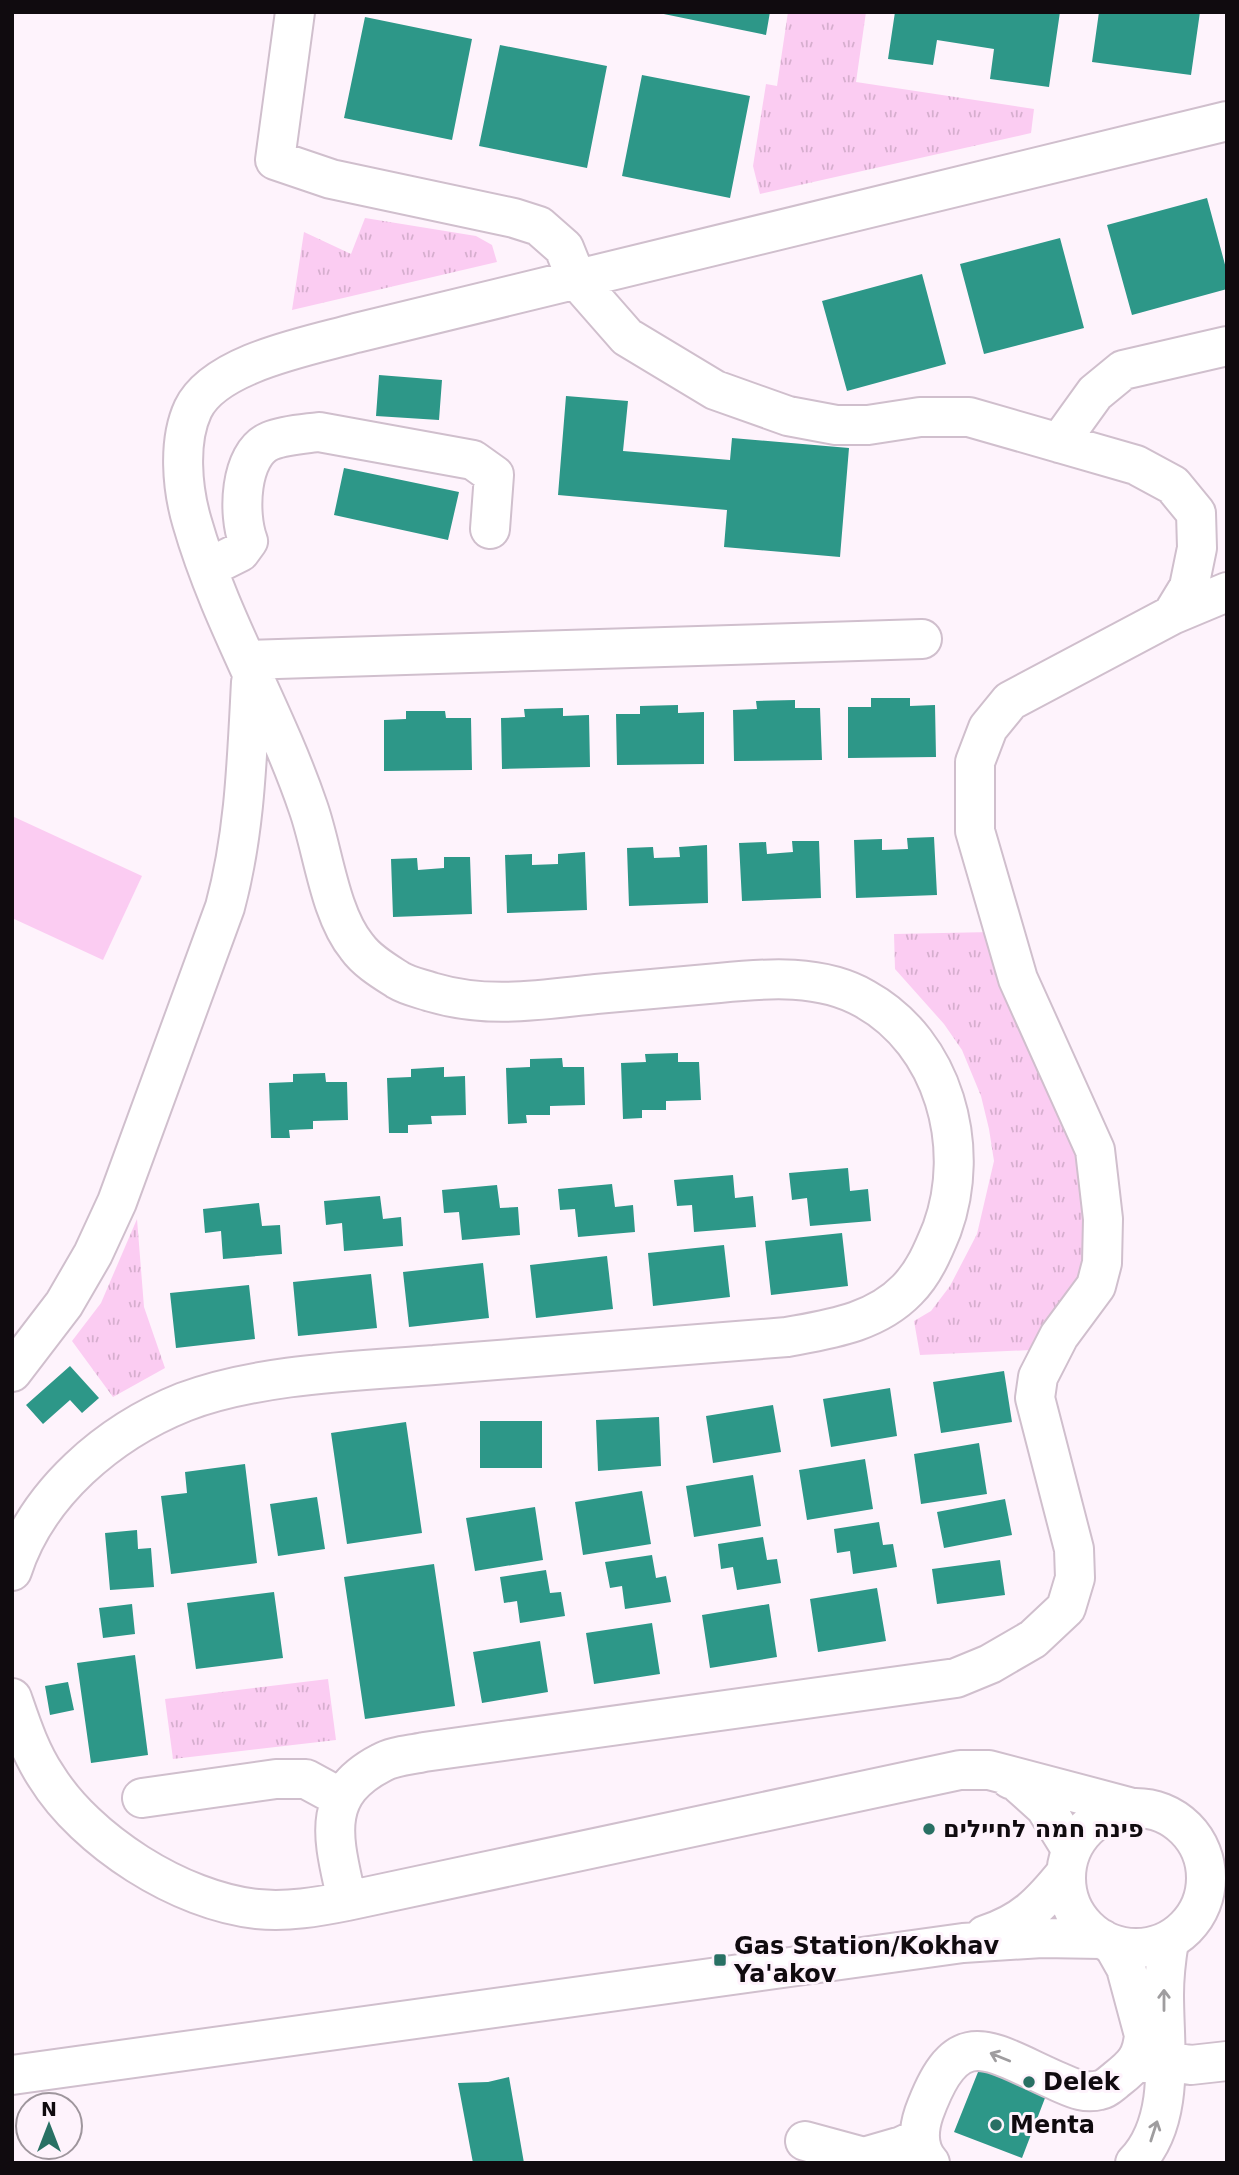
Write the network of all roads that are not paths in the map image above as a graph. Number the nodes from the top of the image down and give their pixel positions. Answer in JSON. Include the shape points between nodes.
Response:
{"nodes":[{"id":1,"x":295,"y":12,"type":"edge"},
{"id":2,"x":1227,"y":121,"type":"edge"},
{"id":3,"x":577,"y":280,"type":"junction"},
{"id":4,"x":1227,"y":346,"type":"edge"},
{"id":5,"x":1059,"y":443,"type":"junction"},
{"id":6,"x":490,"y":529,"type":"dead end"},
{"id":7,"x":208,"y":568,"type":"junction"},
{"id":8,"x":1227,"y":592,"type":"edge"},
{"id":9,"x":1172,"y":615,"type":"junction"},
{"id":10,"x":922,"y":639,"type":"dead end"},
{"id":11,"x":248,"y":666,"type":"junction"},
{"id":12,"x":12,"y":1372,"type":"edge"},
{"id":13,"x":12,"y":1571,"type":"edge"},
{"id":14,"x":12,"y":1698,"type":"edge"},
{"id":15,"x":23,"y":1752,"type":"edge"},
{"id":16,"x":989,"y":1770,"type":"junction"},
{"id":17,"x":142,"y":1798,"type":"dead end"},
{"id":18,"x":341,"y":1798,"type":"junction"},
{"id":19,"x":1129,"y":1807,"type":"junction"},
{"id":20,"x":1188,"y":1829,"type":"junction"},
{"id":21,"x":1227,"y":1851,"type":"edge"},
{"id":22,"x":1068,"y":1861,"type":"junction"},
{"id":23,"x":347,"y":1901,"type":"junction"},
{"id":24,"x":1227,"y":1913,"type":"edge"},
{"id":25,"x":1177,"y":1935,"type":"junction"},
{"id":26,"x":1107,"y":1942,"type":"junction"},
{"id":27,"x":963,"y":1943,"type":"junction"},
{"id":28,"x":1178,"y":2063,"type":"edge"},
{"id":29,"x":12,"y":2075,"type":"edge"},
{"id":30,"x":805,"y":2141,"type":"dead end"},
{"id":31,"x":925,"y":2150,"type":"edge"},
{"id":32,"x":1135,"y":2163,"type":"edge"}],
"edges":[{"from":1,"to":3,"type":"street","via":[[275,160],[331,180],[539,226],[565,248]]},
{"from":2,"to":3,"type":"street"},
{"from":3,"to":5,"type":"street","via":[[627,337],[715,390],[788,416],[836,425],[969,417]]},
{"from":3,"to":7,"type":"street","via":[[301,348],[233,370],[212,384],[194,407],[186,433],[184,467],[191,521]]},
{"from":4,"to":5,"type":"street","via":[[1123,370],[1095,393]]},
{"from":5,"to":9,"type":"street","via":[[1136,466],[1174,485],[1196,513],[1197,548],[1189,587]]},
{"from":6,"to":7,"type":"street","via":[[494,475],[473,460],[319,432],[268,441],[253,455],[242,500],[248,541],[240,552]]},
{"from":7,"to":11,"type":"street"},
{"from":8,"to":9,"type":"street"},
{"from":9,"to":18,"type":"street","via":[[1010,701],[988,728],[975,762],[975,831],[1018,979],[1094,1150],[1103,1219],[1102,1263],[1096,1286],[1059,1336],[1038,1377],[1035,1398],[1074,1549],[1075,1577],[1066,1608],[1033,1639],[956,1678],[424,1752],[383,1761]]},
{"from":10,"to":11,"type":"street"},
{"from":11,"to":12,"type":"street","via":[[243,824],[225,907],[98,1244],[64,1304]]},
{"from":11,"to":13,"type":"street","via":[[309,808],[343,924],[357,948],[379,968],[404,984],[451,998],[499,1004],[792,979],[862,997],[897,1020],[921,1049],[939,1084],[951,1120],[956,1166],[948,1210],[931,1257],[908,1290],[878,1313],[843,1327],[787,1338],[288,1379],[235,1386],[183,1403],[136,1426],[84,1463],[43,1508]]},
{"from":14,"to":15,"type":"street"},
{"from":15,"to":23,"type":"street","via":[[72,1812],[154,1875],[206,1897],[256,1909],[300,1909]]},
{"from":16,"to":19,"type":"street"},
{"from":16,"to":22,"type":"street","via":[[1016,1781],[1045,1807]]},
{"from":16,"to":23,"type":"street","via":[[961,1770],[902,1781]]},
{"from":17,"to":18,"type":"street","via":[[276,1779],[306,1779]]},
{"from":18,"to":23,"type":"street","via":[[335,1844]]},
{"from":19,"to":20,"type":"street","via":[[1171,1816]]},
{"from":19,"to":22,"type":"street","via":[[1094,1821],[1081,1833]]},
{"from":20,"to":21,"type":"street"},
{"from":20,"to":25,"type":"street","via":[[1203,1855],[1207,1884],[1203,1903]]},
{"from":22,"to":26,"type":"street","via":[[1067,1893],[1074,1911]]},
{"from":22,"to":27,"type":"street","via":[[1044,1900],[1023,1918]]},
{"from":24,"to":25,"type":"street"},
{"from":25,"to":26,"type":"street","via":[[1151,1947]]},
{"from":28,"to":25,"type":"street","one_way":true,"via":[[1164,1991]]},
{"from":26,"to":27,"type":"street","via":[[1042,1938]]},
{"from":26,"to":28,"type":"street"},
{"from":27,"to":29,"type":"street"},
{"from":28,"to":31,"type":"street","one_way":true,"via":[[1145,2062],[1103,2090],[1082,2092],[992,2052],[970,2051],[942,2072],[922,2120]]},
{"from":32,"to":28,"type":"street","one_way":true,"via":[[1148,2150]]},
{"from":30,"to":31,"type":"street","via":[[864,2157],[902,2146]]}]}
